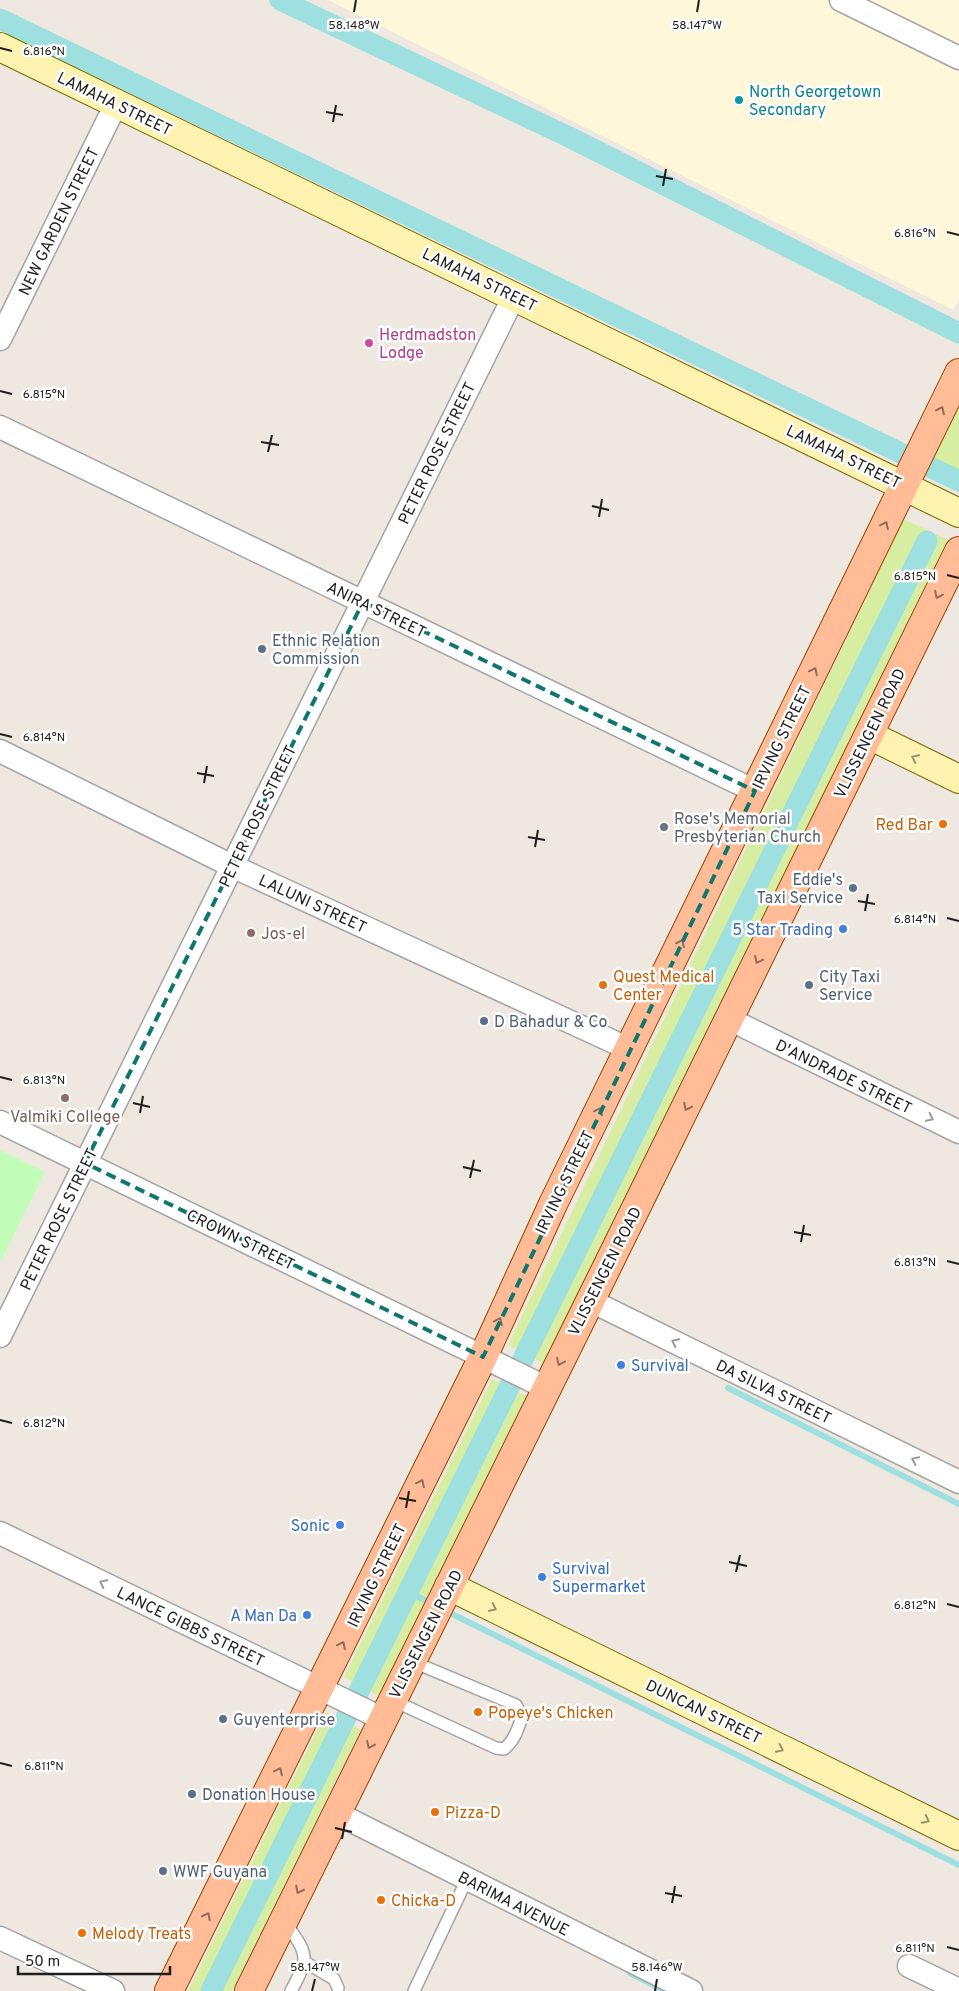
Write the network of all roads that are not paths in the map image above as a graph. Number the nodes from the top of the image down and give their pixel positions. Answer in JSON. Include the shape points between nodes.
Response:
{"nodes":[{"id":1,"x":841,"y":0,"type":"edge"},
{"id":2,"x":0,"y":47,"type":"edge"},
{"id":3,"x":959,"y":58,"type":"edge"},
{"id":4,"x":116,"y":104,"type":"junction"},
{"id":5,"x":514,"y":296,"type":"junction"},
{"id":6,"x":0,"y":339,"type":"edge"},
{"id":7,"x":959,"y":374,"type":"edge"},
{"id":8,"x":0,"y":427,"type":"edge"},
{"id":9,"x":908,"y":479,"type":"junction"},
{"id":10,"x":959,"y":513,"type":"edge"},
{"id":11,"x":959,"y":551,"type":"edge"},
{"id":12,"x":363,"y":602,"type":"junction"},
{"id":13,"x":869,"y":735,"type":"junction"},
{"id":14,"x":0,"y":751,"type":"edge"},
{"id":15,"x":959,"y":779,"type":"edge"},
{"id":16,"x":755,"y":790,"type":"junction"},
{"id":17,"x":232,"y":866,"type":"junction"},
{"id":18,"x":729,"y":1020,"type":"junction"},
{"id":19,"x":629,"y":1049,"type":"junction"},
{"id":20,"x":0,"y":1122,"type":"edge"},
{"id":21,"x":959,"y":1132,"type":"edge"},
{"id":22,"x":85,"y":1163,"type":"junction"},
{"id":23,"x":589,"y":1300,"type":"junction"},
{"id":24,"x":0,"y":1336,"type":"edge"},
{"id":25,"x":490,"y":1360,"type":"junction"},
{"id":26,"x":538,"y":1383,"type":"junction"},
{"id":27,"x":959,"y":1482,"type":"edge"},
{"id":28,"x":0,"y":1534,"type":"edge"},
{"id":29,"x":449,"y":1586,"type":"junction"},
{"id":30,"x":411,"y":1662,"type":"junction"},
{"id":31,"x":327,"y":1692,"type":"junction"},
{"id":32,"x":380,"y":1710,"type":"junction"},
{"id":33,"x":338,"y":1814,"type":"junction"},
{"id":34,"x":959,"y":1836,"type":"edge"},
{"id":35,"x":467,"y":1879,"type":"junction"},
{"id":36,"x":284,"y":1920,"type":"junction"},
{"id":37,"x":0,"y":1938,"type":"edge"},
{"id":38,"x":305,"y":1962,"type":"junction"},
{"id":39,"x":909,"y":1966,"type":"dead end"},
{"id":40,"x":338,"y":1988,"type":"dead end"},
{"id":41,"x":959,"y":1990,"type":"edge"},
{"id":42,"x":113,"y":1991,"type":"edge"},
{"id":43,"x":169,"y":1991,"type":"edge"},
{"id":44,"x":249,"y":1991,"type":"edge"},
{"id":45,"x":291,"y":1991,"type":"edge"},
{"id":46,"x":414,"y":1991,"type":"edge"},
{"id":47,"x":691,"y":1991,"type":"edge"}],
"edges":[{"from":1,"to":3,"type":"street"},
{"from":2,"to":4,"type":"street","name":"LAMAHA STREET"},
{"from":4,"to":5,"type":"street","name":"LAMAHA STREET"},
{"from":4,"to":6,"type":"street","name":"NEW GARDEN STREET"},
{"from":5,"to":9,"type":"street","name":"LAMAHA STREET"},
{"from":5,"to":12,"type":"street","name":"PETER ROSE STREET"},
{"from":9,"to":7,"type":"main road","name":"IRVING STREET","one_way":true},
{"from":8,"to":12,"type":"street","name":"ANIRA STREET"},
{"from":9,"to":10,"type":"street","name":"LAMAHA STREET"},
{"from":16,"to":9,"type":"main road","name":"IRVING STREET","one_way":true},
{"from":11,"to":13,"type":"main road","name":"VLISSENGEN ROAD","one_way":true},
{"from":12,"to":16,"type":"street","name":"ANIRA STREET"},
{"from":12,"to":17,"type":"street","name":"PETER ROSE STREET"},
{"from":15,"to":13,"type":"street","one_way":true},
{"from":13,"to":18,"type":"main road","name":"VLISSENGEN ROAD","one_way":true},
{"from":14,"to":17,"type":"street","name":"LALUNI STREET"},
{"from":19,"to":16,"type":"main road","name":"IRVING STREET","one_way":true},
{"from":17,"to":19,"type":"street","name":"LALUNI STREET"},
{"from":17,"to":22,"type":"street","name":"PETER ROSE STREET"},
{"from":18,"to":21,"type":"street","name":"D'ANDRADE STREET","one_way":true},
{"from":18,"to":23,"type":"main road","name":"VLISSENGEN ROAD","one_way":true},
{"from":25,"to":19,"type":"main road","name":"IRVING STREET","one_way":true,"via":[[553,1204]]},
{"from":20,"to":22,"type":"street","name":"CROWN STREET"},
{"from":22,"to":24,"type":"street","name":"PETER ROSE STREET"},
{"from":22,"to":25,"type":"street","name":"CROWN STREET"},
{"from":23,"to":26,"type":"main road","name":"VLISSENGEN ROAD","one_way":true},
{"from":27,"to":23,"type":"street","name":"DA SILVA STREET","one_way":true},
{"from":25,"to":26,"type":"street","name":"CROWN STREET"},
{"from":31,"to":25,"type":"main road","name":"IRVING STREET","one_way":true},
{"from":26,"to":29,"type":"main road","name":"VLISSENGEN ROAD"},
{"from":31,"to":28,"type":"street","name":"LANCE GIBBS STREET","one_way":true},
{"from":29,"to":30,"type":"main road","name":"VLISSENGEN ROAD"},
{"from":29,"to":34,"type":"street","name":"DUNCAN STREET","one_way":true},
{"from":30,"to":32,"type":"main road","name":"VLISSENGEN ROAD"},
{"from":30,"to":32,"type":"lane","via":[[516,1705],[522,1717],[510,1744],[504,1749],[496,1748]]},
{"from":31,"to":32,"type":"street","name":"LANCE GIBBS STREET"},
{"from":43,"to":31,"type":"main road","name":"IRVING STREET","one_way":true},
{"from":32,"to":33,"type":"main road","name":"VLISSENGEN ROAD","one_way":true},
{"from":33,"to":35,"type":"street","name":"BARIMA AVENUE"},
{"from":33,"to":36,"type":"main road","name":"VLISSENGEN ROAD","one_way":true},
{"from":35,"to":46,"type":"lane"},
{"from":35,"to":47,"type":"street","name":"BARIMA AVENUE"},
{"from":36,"to":38,"type":"lane","via":[[303,1949]]},
{"from":36,"to":44,"type":"main road","name":"VLISSENGEN ROAD"},
{"from":37,"to":42,"type":"street"},
{"from":38,"to":40,"type":"lane","via":[[334,1979]]},
{"from":38,"to":45,"type":"lane"},
{"from":39,"to":41,"type":"street"}]}
